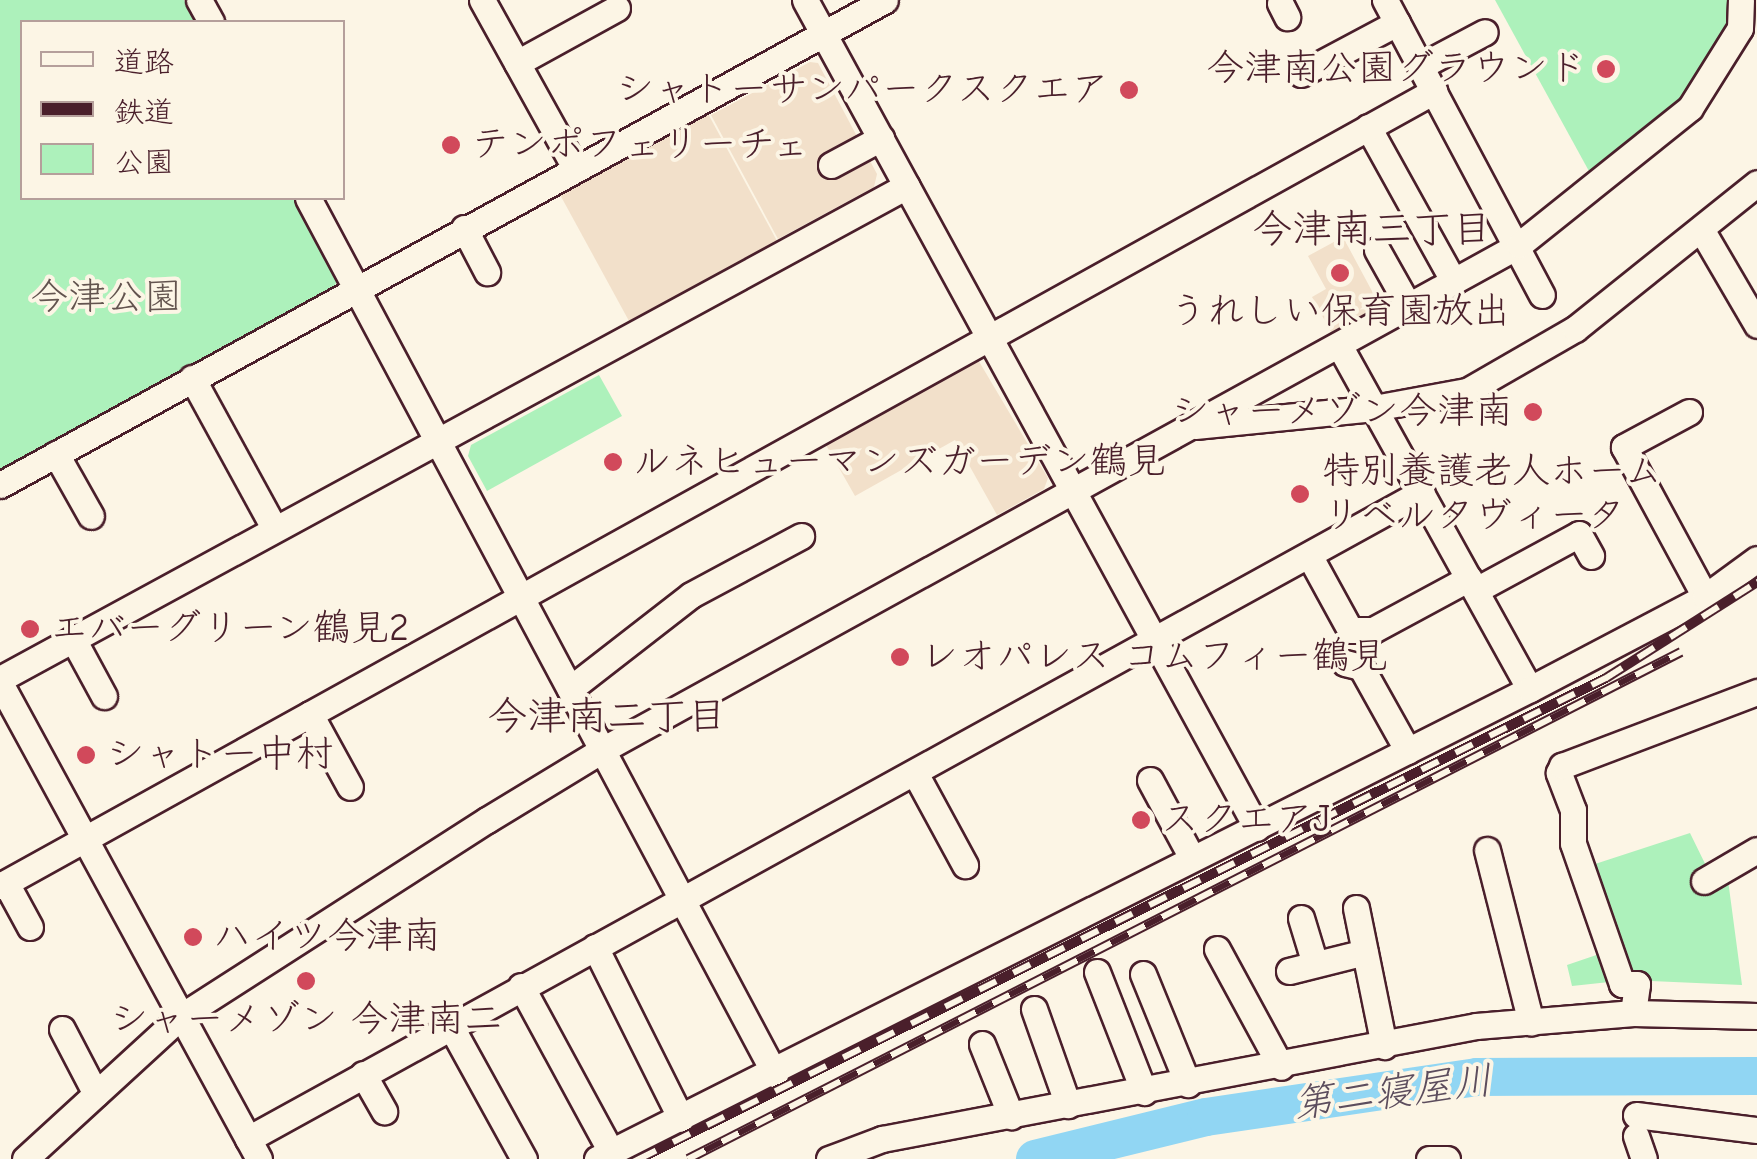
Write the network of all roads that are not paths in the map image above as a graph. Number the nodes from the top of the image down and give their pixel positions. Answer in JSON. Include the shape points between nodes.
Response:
{"nodes":[{"id":1,"x":482,"y":0,"type":"edge"},
{"id":2,"x":805,"y":0,"type":"edge"},
{"id":3,"x":885,"y":0,"type":"edge"},
{"id":4,"x":1384,"y":0,"type":"edge"},
{"id":5,"x":1741,"y":0,"type":"edge"},
{"id":6,"x":617,"y":8,"type":"dead end"},
{"id":7,"x":1397,"y":23,"type":"junction"},
{"id":8,"x":1484,"y":32,"type":"dead end"},
{"id":9,"x":824,"y":34,"type":"junction"},
{"id":10,"x":518,"y":63,"type":"junction"},
{"id":11,"x":1421,"y":66,"type":"junction"},
{"id":12,"x":1301,"y":74,"type":"dead end"},
{"id":13,"x":1434,"y":91,"type":"junction"},
{"id":14,"x":1368,"y":127,"type":"junction"},
{"id":15,"x":880,"y":138,"type":"junction"},
{"id":16,"x":831,"y":165,"type":"dead end"},
{"id":17,"x":575,"y":168,"type":"junction"},
{"id":18,"x":1757,"y":183,"type":"edge"},
{"id":19,"x":906,"y":186,"type":"junction"},
{"id":20,"x":309,"y":200,"type":"edge"},
{"id":21,"x":464,"y":228,"type":"junction"},
{"id":22,"x":1701,"y":229,"type":"junction"},
{"id":23,"x":1518,"y":245,"type":"junction"},
{"id":24,"x":1377,"y":250,"type":"dead end"},
{"id":25,"x":487,"y":272,"type":"dead end"},
{"id":26,"x":1454,"y":282,"type":"junction"},
{"id":27,"x":359,"y":290,"type":"junction"},
{"id":28,"x":1542,"y":295,"type":"dead end"},
{"id":29,"x":1409,"y":307,"type":"junction"},
{"id":30,"x":1757,"y":324,"type":"edge"},
{"id":31,"x":988,"y":333,"type":"junction"},
{"id":32,"x":1339,"y":345,"type":"junction"},
{"id":33,"x":192,"y":378,"type":"junction"},
{"id":34,"x":1374,"y":408,"type":"junction"},
{"id":35,"x":1689,"y":412,"type":"dead end"},
{"id":36,"x":1185,"y":426,"type":"junction"},
{"id":37,"x":437,"y":439,"type":"junction"},
{"id":38,"x":56,"y":454,"type":"junction"},
{"id":39,"x":0,"y":486,"type":"edge"},
{"id":40,"x":1073,"y":492,"type":"junction"},
{"id":41,"x":1422,"y":492,"type":"junction"},
{"id":42,"x":91,"y":516,"type":"dead end"},
{"id":43,"x":274,"y":528,"type":"junction"},
{"id":44,"x":800,"y":536,"type":"dead end"},
{"id":45,"x":1309,"y":555,"type":"junction"},
{"id":46,"x":1591,"y":556,"type":"dead end"},
{"id":47,"x":1757,"y":560,"type":"edge"},
{"id":48,"x":1473,"y":584,"type":"junction"},
{"id":49,"x":520,"y":597,"type":"junction"},
{"id":50,"x":1705,"y":597,"type":"junction"},
{"id":51,"x":73,"y":638,"type":"junction"},
{"id":52,"x":1155,"y":642,"type":"junction"},
{"id":53,"x":1345,"y":663,"type":"dead end"},
{"id":54,"x":0,"y":681,"type":"edge"},
{"id":55,"x":570,"y":689,"type":"junction"},
{"id":56,"x":1530,"y":689,"type":"junction"},
{"id":57,"x":1757,"y":692,"type":"edge"},
{"id":58,"x":104,"y":696,"type":"dead end"},
{"id":59,"x":310,"y":714,"type":"junction"},
{"id":60,"x":602,"y":750,"type":"junction"},
{"id":61,"x":1408,"y":752,"type":"junction"},
{"id":62,"x":915,"y":773,"type":"junction"},
{"id":63,"x":1150,"y":780,"type":"dead end"},
{"id":64,"x":350,"y":788,"type":"dead end"},
{"id":65,"x":1257,"y":828,"type":"junction"},
{"id":66,"x":86,"y":840,"type":"junction"},
{"id":67,"x":1486,"y":850,"type":"dead end"},
{"id":68,"x":1757,"y":850,"type":"edge"},
{"id":69,"x":1192,"y":858,"type":"junction"},
{"id":70,"x":965,"y":865,"type":"dead end"},
{"id":71,"x":1704,"y":882,"type":"dead end"},
{"id":72,"x":3,"y":885,"type":"edge"},
{"id":73,"x":682,"y":900,"type":"junction"},
{"id":74,"x":1356,"y":908,"type":"dead end"},
{"id":75,"x":1300,"y":918,"type":"dead end"},
{"id":76,"x":30,"y":926,"type":"dead end"},
{"id":77,"x":594,"y":947,"type":"junction"},
{"id":78,"x":1217,"y":949,"type":"dead end"},
{"id":79,"x":1365,"y":952,"type":"junction"},
{"id":80,"x":1315,"y":964,"type":"junction"},
{"id":81,"x":1290,"y":971,"type":"dead end"},
{"id":82,"x":1097,"y":972,"type":"dead end"},
{"id":83,"x":1142,"y":974,"type":"dead end"},
{"id":84,"x":520,"y":986,"type":"junction"},
{"id":85,"x":1034,"y":1009,"type":"dead end"},
{"id":86,"x":1633,"y":1013,"type":"junction"},
{"id":87,"x":1757,"y":1016,"type":"edge"},
{"id":88,"x":180,"y":1017,"type":"junction"},
{"id":89,"x":1532,"y":1022,"type":"junction"},
{"id":90,"x":450,"y":1024,"type":"junction"},
{"id":91,"x":62,"y":1029,"type":"dead end"},
{"id":92,"x":982,"y":1044,"type":"dead end"},
{"id":93,"x":1384,"y":1046,"type":"junction"},
{"id":94,"x":1281,"y":1067,"type":"junction"},
{"id":95,"x":363,"y":1074,"type":"junction"},
{"id":96,"x":775,"y":1074,"type":"junction"},
{"id":97,"x":1188,"y":1084,"type":"junction"},
{"id":98,"x":1144,"y":1092,"type":"junction"},
{"id":99,"x":96,"y":1094,"type":"junction"},
{"id":100,"x":1068,"y":1105,"type":"junction"},
{"id":101,"x":384,"y":1112,"type":"dead end"},
{"id":102,"x":1011,"y":1116,"type":"junction"},
{"id":103,"x":681,"y":1119,"type":"junction"},
{"id":104,"x":1757,"y":1130,"type":"edge"},
{"id":105,"x":1638,"y":1137,"type":"edge"},
{"id":106,"x":253,"y":1149,"type":"edge"},
{"id":107,"x":604,"y":1156,"type":"edge"},
{"id":108,"x":25,"y":1159,"type":"edge"},
{"id":109,"x":524,"y":1159,"type":"edge"},
{"id":110,"x":829,"y":1159,"type":"edge"},
{"id":111,"x":1428,"y":1159,"type":"edge"},
{"id":112,"x":1448,"y":1159,"type":"edge"}],
"edges":[{"from":1,"to":10,"type":"street"},
{"from":2,"to":9,"type":"street"},
{"from":3,"to":9,"type":"street"},
{"from":4,"to":7,"type":"street"},
{"from":5,"to":23,"type":"street","via":[[1740,28],[1690,108]]},
{"from":6,"to":10,"type":"street"},
{"from":7,"to":11,"type":"street"},
{"from":7,"to":12,"type":"street"},
{"from":8,"to":11,"type":"street"},
{"from":9,"to":15,"type":"street"},
{"from":9,"to":17,"type":"street"},
{"from":10,"to":17,"type":"street"},
{"from":11,"to":13,"type":"street"},
{"from":13,"to":14,"type":"street"},
{"from":13,"to":23,"type":"street"},
{"from":14,"to":26,"type":"street"},
{"from":14,"to":31,"type":"street"},
{"from":15,"to":16,"type":"street"},
{"from":15,"to":19,"type":"street"},
{"from":17,"to":21,"type":"street"},
{"from":18,"to":22,"type":"street"},
{"from":19,"to":31,"type":"street"},
{"from":19,"to":37,"type":"street"},
{"from":20,"to":27,"type":"street"},
{"from":21,"to":25,"type":"street"},
{"from":21,"to":27,"type":"street"},
{"from":22,"to":30,"type":"street"},
{"from":22,"to":34,"type":"street","via":[[1575,329],[1467,390]]},
{"from":23,"to":26,"type":"street"},
{"from":23,"to":28,"type":"street"},
{"from":24,"to":29,"type":"street"},
{"from":26,"to":29,"type":"street"},
{"from":27,"to":33,"type":"street"},
{"from":27,"to":37,"type":"street"},
{"from":29,"to":32,"type":"street"},
{"from":31,"to":40,"type":"street"},
{"from":31,"to":49,"type":"street"},
{"from":32,"to":34,"type":"street"},
{"from":32,"to":36,"type":"street"},
{"from":33,"to":38,"type":"street"},
{"from":33,"to":43,"type":"street"},
{"from":34,"to":36,"type":"street"},
{"from":34,"to":41,"type":"street"},
{"from":35,"to":50,"type":"street","via":[[1624,446]]},
{"from":36,"to":40,"type":"street"},
{"from":37,"to":43,"type":"street"},
{"from":37,"to":49,"type":"street"},
{"from":38,"to":39,"type":"street"},
{"from":38,"to":42,"type":"street"},
{"from":40,"to":52,"type":"street"},
{"from":40,"to":60,"type":"street"},
{"from":41,"to":45,"type":"street"},
{"from":41,"to":48,"type":"street"},
{"from":43,"to":51,"type":"street"},
{"from":44,"to":55,"type":"street","via":[[690,594]]},
{"from":45,"to":48,"type":"street","via":[[1350,630],[1373,630]]},
{"from":45,"to":52,"type":"street"},
{"from":46,"to":48,"type":"street","via":[[1579,534]]},
{"from":47,"to":50,"type":"street"},
{"from":48,"to":56,"type":"street"},
{"from":49,"to":55,"type":"street"},
{"from":49,"to":59,"type":"street"},
{"from":50,"to":56,"type":"street"},
{"from":51,"to":54,"type":"street"},
{"from":51,"to":58,"type":"street"},
{"from":52,"to":62,"type":"street"},
{"from":52,"to":65,"type":"street"},
{"from":53,"to":61,"type":"street","via":[[1362,667]]},
{"from":54,"to":66,"type":"street"},
{"from":55,"to":60,"type":"street"},
{"from":56,"to":61,"type":"street"},
{"from":57,"to":86,"type":"street","via":[[1562,766],[1558,774],[1573,810],[1572,844],[1622,984],[1637,984]]},
{"from":59,"to":64,"type":"street"},
{"from":59,"to":66,"type":"street"},
{"from":60,"to":73,"type":"street"},
{"from":60,"to":88,"type":"street"},
{"from":61,"to":65,"type":"street"},
{"from":62,"to":70,"type":"street"},
{"from":62,"to":73,"type":"street"},
{"from":63,"to":69,"type":"street"},
{"from":65,"to":69,"type":"street"},
{"from":66,"to":72,"type":"street"},
{"from":66,"to":88,"type":"street"},
{"from":67,"to":89,"type":"street"},
{"from":68,"to":71,"type":"street"},
{"from":69,"to":96,"type":"street"},
{"from":72,"to":76,"type":"street"},
{"from":73,"to":77,"type":"street"},
{"from":73,"to":96,"type":"street"},
{"from":74,"to":79,"type":"street"},
{"from":75,"to":80,"type":"street"},
{"from":77,"to":84,"type":"street"},
{"from":77,"to":103,"type":"street"},
{"from":78,"to":94,"type":"street"},
{"from":79,"to":80,"type":"street"},
{"from":79,"to":93,"type":"street"},
{"from":80,"to":81,"type":"street"},
{"from":82,"to":98,"type":"street"},
{"from":83,"to":97,"type":"street"},
{"from":84,"to":90,"type":"street"},
{"from":84,"to":107,"type":"street"},
{"from":85,"to":100,"type":"street"},
{"from":86,"to":87,"type":"street"},
{"from":86,"to":89,"type":"street"},
{"from":88,"to":99,"type":"street"},
{"from":88,"to":106,"type":"street"},
{"from":89,"to":93,"type":"street"},
{"from":90,"to":95,"type":"street"},
{"from":90,"to":109,"type":"street"},
{"from":91,"to":99,"type":"street"},
{"from":92,"to":102,"type":"street"},
{"from":93,"to":94,"type":"street"},
{"from":94,"to":97,"type":"street"},
{"from":95,"to":101,"type":"street"},
{"from":95,"to":106,"type":"street"},
{"from":96,"to":103,"type":"street"},
{"from":97,"to":98,"type":"street"},
{"from":98,"to":100,"type":"street"},
{"from":99,"to":108,"type":"street"},
{"from":100,"to":102,"type":"street"},
{"from":102,"to":110,"type":"street","via":[[882,1139]]},
{"from":103,"to":107,"type":"street"},
{"from":104,"to":105,"type":"street"},
{"from":111,"to":112,"type":"street"}]}
